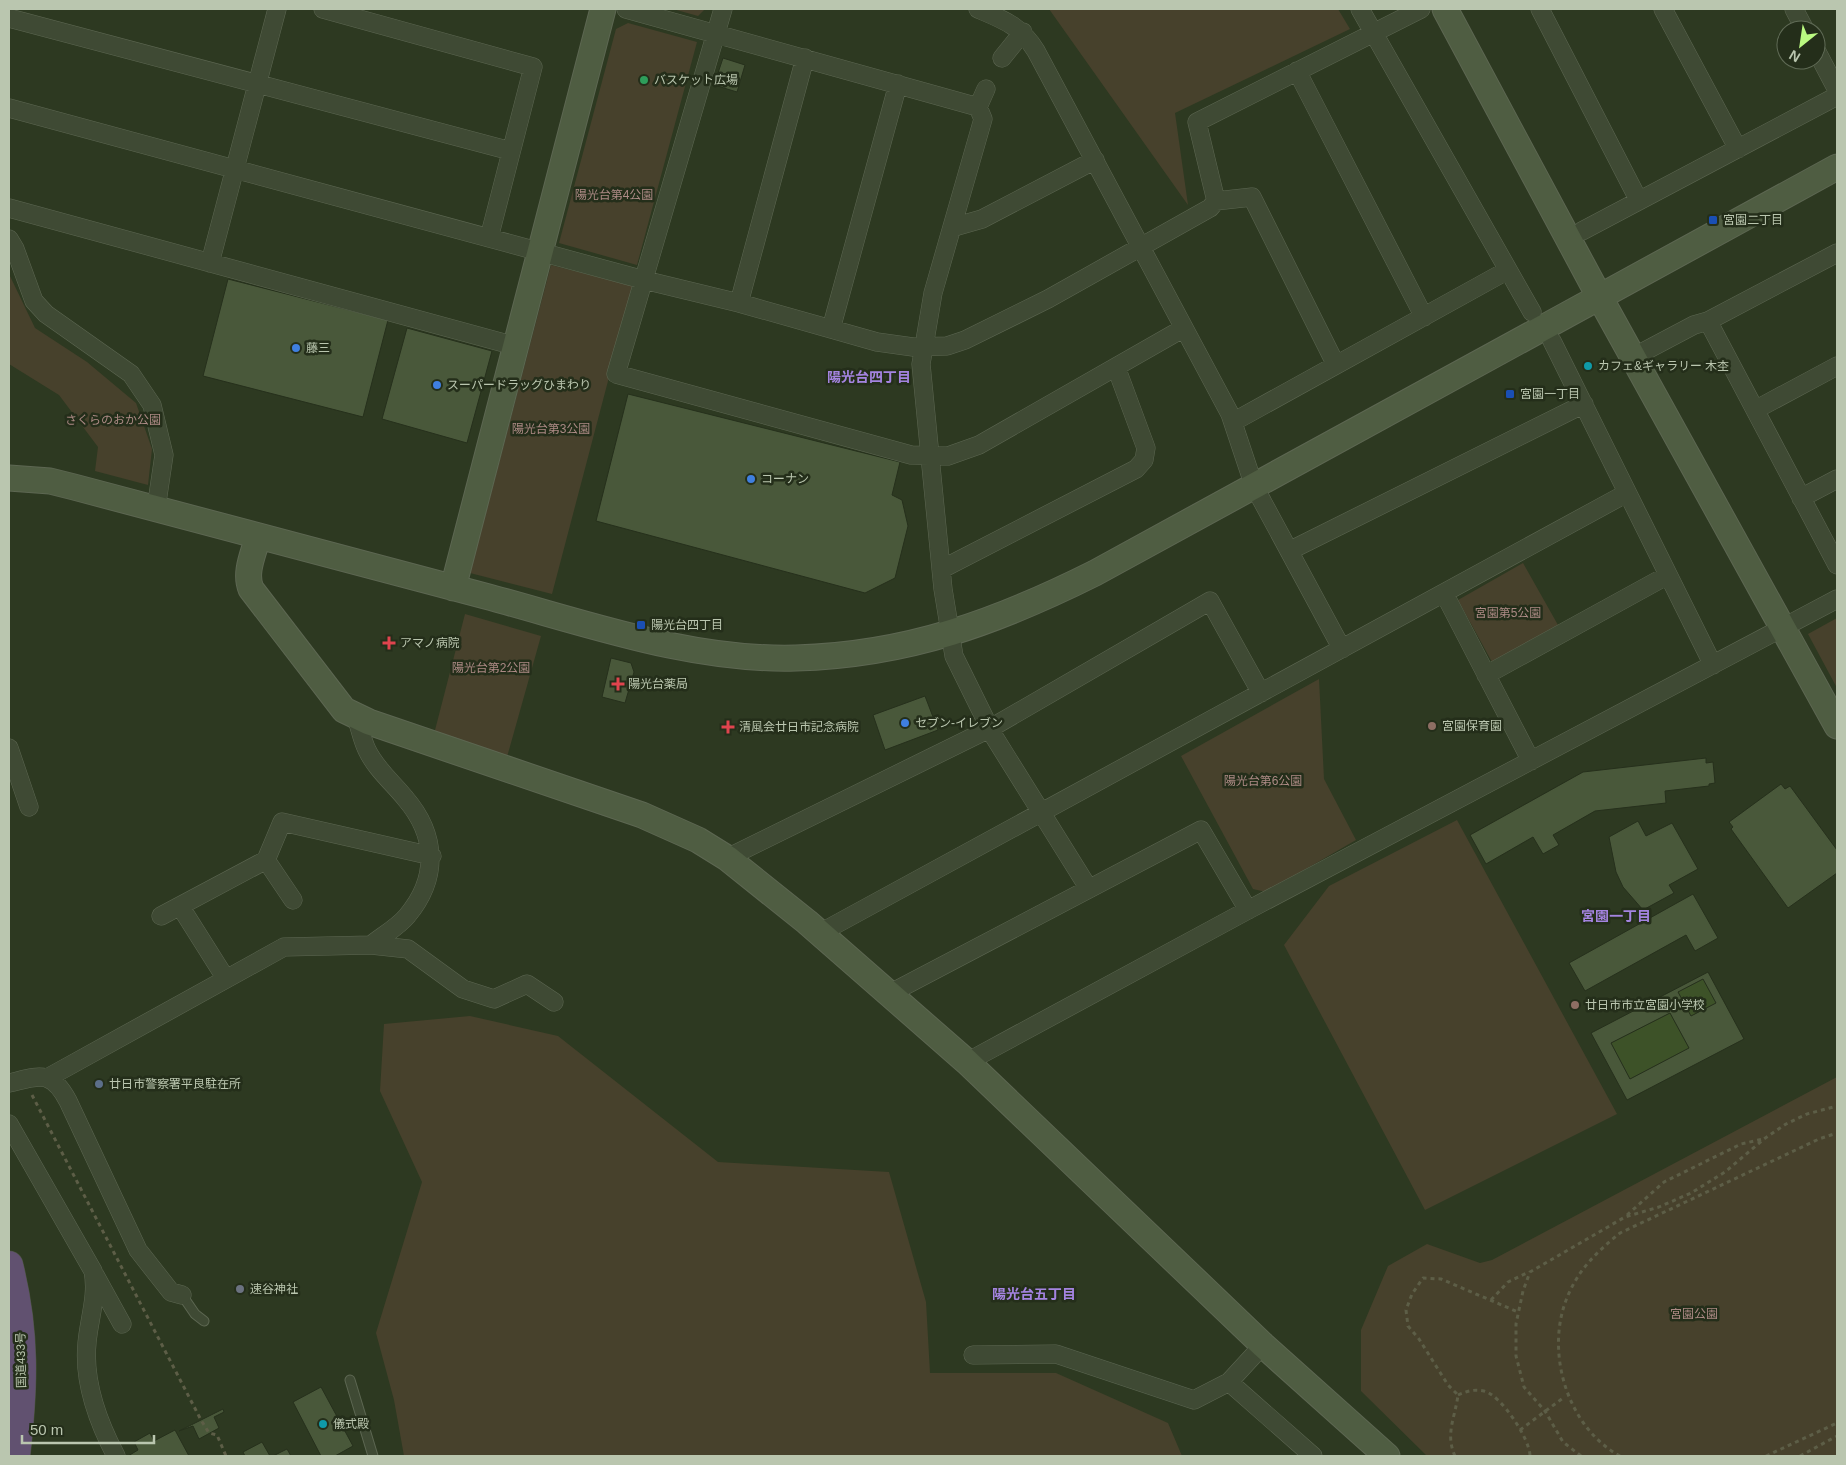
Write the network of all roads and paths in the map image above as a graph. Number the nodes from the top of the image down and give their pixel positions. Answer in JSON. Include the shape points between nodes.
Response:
{"nodes":[{"id":1,"x":277,"y":9,"type":"edge"},
{"id":2,"x":323,"y":9,"type":"edge"},
{"id":3,"x":603,"y":9,"type":"edge"},
{"id":4,"x":626,"y":9,"type":"edge"},
{"id":5,"x":723,"y":9,"type":"edge"},
{"id":6,"x":978,"y":9,"type":"edge"},
{"id":7,"x":1360,"y":9,"type":"edge"},
{"id":8,"x":1421,"y":9,"type":"edge"},
{"id":9,"x":1444,"y":9,"type":"edge"},
{"id":10,"x":1540,"y":9,"type":"edge"},
{"id":11,"x":1663,"y":9,"type":"edge"},
{"id":12,"x":9,"y":18,"type":"edge"},
{"id":13,"x":1023,"y":32,"type":"junction"},
{"id":14,"x":1374,"y":32,"type":"junction"},
{"id":15,"x":716,"y":34,"type":"junction"},
{"id":16,"x":805,"y":58,"type":"junction"},
{"id":17,"x":1002,"y":58,"type":"dead end"},
{"id":18,"x":1826,"y":69,"type":"edge"},
{"id":19,"x":1297,"y":71,"type":"junction"},
{"id":20,"x":257,"y":84,"type":"junction"},
{"id":21,"x":898,"y":84,"type":"junction"},
{"id":22,"x":986,"y":90,"type":"dead end"},
{"id":23,"x":1837,"y":90,"type":"edge"},
{"id":24,"x":1837,"y":96,"type":"edge"},
{"id":25,"x":978,"y":106,"type":"junction"},
{"id":26,"x":9,"y":108,"type":"edge"},
{"id":27,"x":1738,"y":149,"type":"junction"},
{"id":28,"x":511,"y":151,"type":"junction"},
{"id":29,"x":1095,"y":160,"type":"junction"},
{"id":30,"x":1837,"y":167,"type":"edge"},
{"id":31,"x":234,"y":169,"type":"junction"},
{"id":32,"x":1216,"y":201,"type":"junction"},
{"id":33,"x":1639,"y":201,"type":"junction"},
{"id":34,"x":9,"y":208,"type":"edge"},
{"id":35,"x":954,"y":226,"type":"junction"},
{"id":36,"x":1582,"y":231,"type":"dead end"},
{"id":37,"x":489,"y":238,"type":"junction"},
{"id":38,"x":9,"y":239,"type":"edge"},
{"id":39,"x":1141,"y":246,"type":"junction"},
{"id":40,"x":540,"y":252,"type":"junction"},
{"id":41,"x":1837,"y":253,"type":"edge"},
{"id":42,"x":210,"y":263,"type":"junction"},
{"id":43,"x":1508,"y":270,"type":"junction"},
{"id":44,"x":644,"y":280,"type":"junction"},
{"id":45,"x":1599,"y":296,"type":"junction"},
{"id":46,"x":739,"y":303,"type":"junction"},
{"id":47,"x":1532,"y":312,"type":"dead end"},
{"id":48,"x":1424,"y":317,"type":"junction"},
{"id":49,"x":1708,"y":321,"type":"junction"},
{"id":50,"x":1184,"y":328,"type":"junction"},
{"id":51,"x":831,"y":329,"type":"junction"},
{"id":52,"x":1552,"y":341,"type":"dead end"},
{"id":53,"x":515,"y":346,"type":"junction"},
{"id":54,"x":924,"y":346,"type":"junction"},
{"id":55,"x":1643,"y":352,"type":"dead end"},
{"id":56,"x":1336,"y":365,"type":"junction"},
{"id":57,"x":1837,"y":366,"type":"edge"},
{"id":58,"x":1116,"y":368,"type":"junction"},
{"id":59,"x":1584,"y":404,"type":"junction"},
{"id":60,"x":1755,"y":410,"type":"junction"},
{"id":61,"x":1233,"y":422,"type":"junction"},
{"id":62,"x":930,"y":456,"type":"junction"},
{"id":63,"x":9,"y":478,"type":"edge"},
{"id":64,"x":1837,"y":479,"type":"edge"},
{"id":65,"x":1254,"y":486,"type":"junction"},
{"id":66,"x":1627,"y":493,"type":"junction"},
{"id":67,"x":1801,"y":498,"type":"junction"},
{"id":68,"x":156,"y":509,"type":"junction"},
{"id":69,"x":258,"y":536,"type":"junction"},
{"id":70,"x":1289,"y":551,"type":"junction"},
{"id":71,"x":1837,"y":565,"type":"edge"},
{"id":72,"x":942,"y":568,"type":"junction"},
{"id":73,"x":1668,"y":575,"type":"junction"},
{"id":74,"x":453,"y":588,"type":"junction"},
{"id":75,"x":1444,"y":593,"type":"junction"},
{"id":76,"x":1837,"y":599,"type":"edge"},
{"id":77,"x":1782,"y":628,"type":"junction"},
{"id":78,"x":950,"y":634,"type":"junction"},
{"id":79,"x":1342,"y":648,"type":"junction"},
{"id":80,"x":1713,"y":665,"type":"junction"},
{"id":81,"x":1486,"y":675,"type":"junction"},
{"id":82,"x":1261,"y":693,"type":"junction"},
{"id":83,"x":356,"y":717,"type":"junction"},
{"id":84,"x":1837,"y":726,"type":"edge"},
{"id":85,"x":989,"y":729,"type":"junction"},
{"id":86,"x":9,"y":748,"type":"edge"},
{"id":87,"x":1531,"y":761,"type":"junction"},
{"id":88,"x":29,"y":807,"type":"dead end"},
{"id":89,"x":1041,"y":812,"type":"junction"},
{"id":90,"x":432,"y":856,"type":"junction"},
{"id":91,"x":727,"y":858,"type":"junction"},
{"id":92,"x":266,"y":860,"type":"junction"},
{"id":93,"x":1089,"y":889,"type":"junction"},
{"id":94,"x":293,"y":900,"type":"dead end"},
{"id":95,"x":180,"y":906,"type":"junction"},
{"id":96,"x":1248,"y":910,"type":"junction"},
{"id":97,"x":161,"y":916,"type":"dead end"},
{"id":98,"x":820,"y":933,"type":"junction"},
{"id":99,"x":371,"y":944,"type":"junction"},
{"id":100,"x":226,"y":979,"type":"junction"},
{"id":101,"x":889,"y":994,"type":"junction"},
{"id":102,"x":554,"y":1002,"type":"dead end"},
{"id":103,"x":967,"y":1062,"type":"junction"},
{"id":104,"x":49,"y":1078,"type":"junction"},
{"id":105,"x":16,"y":1081,"type":"edge"},
{"id":106,"x":1837,"y":1106,"type":"edge"},
{"id":107,"x":9,"y":1124,"type":"edge"},
{"id":108,"x":1837,"y":1133,"type":"edge"},
{"id":109,"x":1764,"y":1139,"type":"junction"},
{"id":110,"x":1625,"y":1217,"type":"junction"},
{"id":111,"x":9,"y":1265,"type":"edge"},
{"id":112,"x":93,"y":1272,"type":"junction"},
{"id":113,"x":1530,"y":1272,"type":"junction"},
{"id":114,"x":182,"y":1295,"type":"joint"},
{"id":115,"x":1491,"y":1300,"type":"junction"},
{"id":116,"x":1518,"y":1312,"type":"junction"},
{"id":117,"x":204,"y":1321,"type":"dead end"},
{"id":118,"x":122,"y":1324,"type":"dead end"},
{"id":119,"x":1263,"y":1346,"type":"junction"},
{"id":120,"x":973,"y":1356,"type":"dead end"},
{"id":121,"x":350,"y":1380,"type":"dead end"},
{"id":122,"x":1229,"y":1382,"type":"junction"},
{"id":123,"x":1458,"y":1395,"type":"junction"},
{"id":124,"x":1562,"y":1398,"type":"dead end"},
{"id":125,"x":1545,"y":1411,"type":"junction"},
{"id":126,"x":1837,"y":1423,"type":"edge"},
{"id":127,"x":1520,"y":1430,"type":"junction"},
{"id":128,"x":1837,"y":1436,"type":"edge"},
{"id":129,"x":16,"y":1456,"type":"edge"},
{"id":130,"x":116,"y":1456,"type":"edge"},
{"id":131,"x":226,"y":1456,"type":"edge"},
{"id":132,"x":373,"y":1456,"type":"edge"},
{"id":133,"x":1313,"y":1456,"type":"edge"},
{"id":134,"x":1387,"y":1456,"type":"edge"},
{"id":135,"x":1455,"y":1456,"type":"edge"},
{"id":136,"x":1530,"y":1456,"type":"edge"},
{"id":137,"x":1581,"y":1456,"type":"edge"},
{"id":138,"x":1620,"y":1456,"type":"edge"},
{"id":139,"x":1766,"y":1456,"type":"edge"},
{"id":140,"x":1800,"y":1456,"type":"edge"}],
"edges":[{"from":1,"to":20,"type":"street"},
{"from":2,"to":28,"type":"street","via":[[533,67]]},
{"from":3,"to":40,"type":"street"},
{"from":4,"to":15,"type":"street"},
{"from":5,"to":15,"type":"street"},
{"from":6,"to":13,"type":"street"},
{"from":7,"to":14,"type":"street"},
{"from":8,"to":14,"type":"street"},
{"from":9,"to":45,"type":"street"},
{"from":10,"to":33,"type":"street"},
{"from":11,"to":27,"type":"street"},
{"from":12,"to":20,"type":"street"},
{"from":13,"to":17,"type":"street"},
{"from":13,"to":29,"type":"street"},
{"from":14,"to":19,"type":"street"},
{"from":14,"to":43,"type":"street"},
{"from":15,"to":16,"type":"street"},
{"from":15,"to":44,"type":"street"},
{"from":16,"to":21,"type":"street"},
{"from":16,"to":46,"type":"street"},
{"from":18,"to":23,"type":"street"},
{"from":19,"to":32,"type":"street","via":[[1197,122]]},
{"from":19,"to":48,"type":"street"},
{"from":20,"to":28,"type":"street"},
{"from":20,"to":31,"type":"street"},
{"from":21,"to":25,"type":"street"},
{"from":21,"to":51,"type":"street"},
{"from":22,"to":25,"type":"street"},
{"from":24,"to":27,"type":"street"},
{"from":25,"to":35,"type":"street","via":[[983,120]]},
{"from":26,"to":31,"type":"street"},
{"from":27,"to":33,"type":"street"},
{"from":28,"to":37,"type":"street"},
{"from":29,"to":35,"type":"street","via":[[982,219]]},
{"from":29,"to":39,"type":"street"},
{"from":30,"to":45,"type":"street"},
{"from":31,"to":37,"type":"street"},
{"from":31,"to":42,"type":"street"},
{"from":32,"to":39,"type":"street","via":[[1210,208]]},
{"from":32,"to":56,"type":"street","via":[[1252,197]]},
{"from":33,"to":36,"type":"street"},
{"from":34,"to":42,"type":"street"},
{"from":35,"to":54,"type":"street","via":[[934,293]]},
{"from":37,"to":40,"type":"street"},
{"from":38,"to":68,"type":"street","via":[[34,301],[46,314],[131,374],[152,405],[164,455]]},
{"from":39,"to":50,"type":"street"},
{"from":39,"to":54,"type":"street","via":[[1048,299],[965,340],[947,346]]},
{"from":40,"to":44,"type":"street"},
{"from":40,"to":53,"type":"street"},
{"from":41,"to":49,"type":"street"},
{"from":42,"to":53,"type":"street"},
{"from":43,"to":47,"type":"street"},
{"from":43,"to":48,"type":"street"},
{"from":44,"to":46,"type":"street"},
{"from":44,"to":62,"type":"street","via":[[616,374],[911,455]]},
{"from":45,"to":65,"type":"street"},
{"from":45,"to":77,"type":"street"},
{"from":46,"to":51,"type":"street"},
{"from":48,"to":56,"type":"street"},
{"from":49,"to":55,"type":"street","via":[[1694,324]]},
{"from":49,"to":60,"type":"street"},
{"from":50,"to":58,"type":"street"},
{"from":50,"to":61,"type":"street"},
{"from":51,"to":54,"type":"street","via":[[877,342]]},
{"from":52,"to":59,"type":"street"},
{"from":53,"to":74,"type":"street"},
{"from":54,"to":62,"type":"street","via":[[921,364]]},
{"from":56,"to":61,"type":"street"},
{"from":57,"to":60,"type":"street"},
{"from":58,"to":62,"type":"street","via":[[979,445],[948,456]]},
{"from":58,"to":72,"type":"street","via":[[1146,448],[1144,460],[1136,469]]},
{"from":59,"to":66,"type":"street"},
{"from":59,"to":70,"type":"street"},
{"from":60,"to":67,"type":"street"},
{"from":61,"to":65,"type":"street"},
{"from":62,"to":72,"type":"street"},
{"from":63,"to":68,"type":"street","via":[[50,481]]},
{"from":64,"to":67,"type":"street"},
{"from":65,"to":70,"type":"street"},
{"from":65,"to":78,"type":"street","via":[[1035,603]]},
{"from":66,"to":73,"type":"street"},
{"from":66,"to":75,"type":"street"},
{"from":67,"to":71,"type":"street"},
{"from":68,"to":69,"type":"street"},
{"from":69,"to":74,"type":"street"},
{"from":69,"to":83,"type":"street","via":[[248,573],[251,589],[344,710]]},
{"from":70,"to":79,"type":"street"},
{"from":72,"to":78,"type":"street"},
{"from":73,"to":80,"type":"street"},
{"from":73,"to":81,"type":"street"},
{"from":74,"to":78,"type":"street","via":[[687,649],[757,657],[795,658],[866,652]]},
{"from":75,"to":79,"type":"street"},
{"from":75,"to":81,"type":"street"},
{"from":76,"to":77,"type":"street"},
{"from":77,"to":80,"type":"street"},
{"from":77,"to":84,"type":"street"},
{"from":78,"to":85,"type":"street","via":[[954,656]]},
{"from":79,"to":82,"type":"street"},
{"from":80,"to":87,"type":"street"},
{"from":81,"to":87,"type":"street"},
{"from":82,"to":85,"type":"street","via":[[1210,600]]},
{"from":82,"to":89,"type":"street"},
{"from":83,"to":90,"type":"street","via":[[367,750],[383,775],[423,823]]},
{"from":83,"to":91,"type":"street","via":[[642,815],[698,840]]},
{"from":85,"to":89,"type":"street"},
{"from":85,"to":91,"type":"street"},
{"from":86,"to":88,"type":"street"},
{"from":87,"to":96,"type":"street"},
{"from":89,"to":93,"type":"street"},
{"from":89,"to":98,"type":"street"},
{"from":90,"to":92,"type":"street","via":[[282,822]]},
{"from":90,"to":99,"type":"street","via":[[424,890],[406,917]]},
{"from":91,"to":98,"type":"street"},
{"from":92,"to":94,"type":"street"},
{"from":92,"to":95,"type":"street"},
{"from":93,"to":96,"type":"street","via":[[1201,830]]},
{"from":93,"to":101,"type":"street"},
{"from":95,"to":97,"type":"street"},
{"from":95,"to":100,"type":"street"},
{"from":96,"to":103,"type":"street"},
{"from":98,"to":101,"type":"street"},
{"from":99,"to":100,"type":"street","via":[[284,947]]},
{"from":99,"to":102,"type":"street","via":[[408,949],[463,989],[478,995],[494,999],[527,984]]},
{"from":100,"to":104,"type":"street"},
{"from":101,"to":103,"type":"street"},
{"from":103,"to":119,"type":"street"},
{"from":104,"to":105,"type":"street","via":[[40,1076]]},
{"from":104,"to":114,"type":"street","via":[[68,1101],[138,1250],[171,1292]]},
{"from":105,"to":131,"type":"path","via":[[201,1420],[209,1433],[217,1435]]},
{"from":106,"to":109,"type":"path","via":[[1800,1118]]},
{"from":107,"to":112,"type":"street"},
{"from":108,"to":138,"type":"path","via":[[1620,1233],[1582,1269],[1569,1292],[1562,1317],[1558,1343],[1561,1369],[1568,1394],[1580,1417],[1596,1437]]},
{"from":109,"to":110,"type":"path","via":[[1725,1172],[1691,1193]]},
{"from":109,"to":110,"type":"path","via":[[1741,1144],[1664,1182]]},
{"from":110,"to":113,"type":"path"},
{"from":111,"to":129,"type":"highway","name":"国道433号","via":[[23,1339],[22,1406]]},
{"from":112,"to":118,"type":"street"},
{"from":112,"to":130,"type":"street","via":[[95,1289],[87,1344],[89,1382],[103,1431]]},
{"from":113,"to":115,"type":"path","via":[[1508,1282]]},
{"from":113,"to":116,"type":"path"},
{"from":114,"to":117,"type":"lane"},
{"from":115,"to":116,"type":"path"},
{"from":115,"to":123,"type":"path","via":[[1441,1279],[1423,1278],[1406,1310],[1408,1326]]},
{"from":116,"to":125,"type":"path","via":[[1516,1356],[1524,1387]]},
{"from":119,"to":122,"type":"street"},
{"from":119,"to":134,"type":"street"},
{"from":120,"to":122,"type":"street","via":[[1056,1354],[1194,1400]]},
{"from":121,"to":132,"type":"lane"},
{"from":122,"to":133,"type":"street"},
{"from":123,"to":127,"type":"path","via":[[1469,1390],[1486,1392],[1500,1401]]},
{"from":123,"to":135,"type":"path","via":[[1449,1432]]},
{"from":124,"to":125,"type":"path"},
{"from":125,"to":127,"type":"path"},
{"from":125,"to":137,"type":"path","via":[[1564,1442]]},
{"from":126,"to":139,"type":"path"},
{"from":127,"to":136,"type":"path"},
{"from":128,"to":140,"type":"path"}]}
